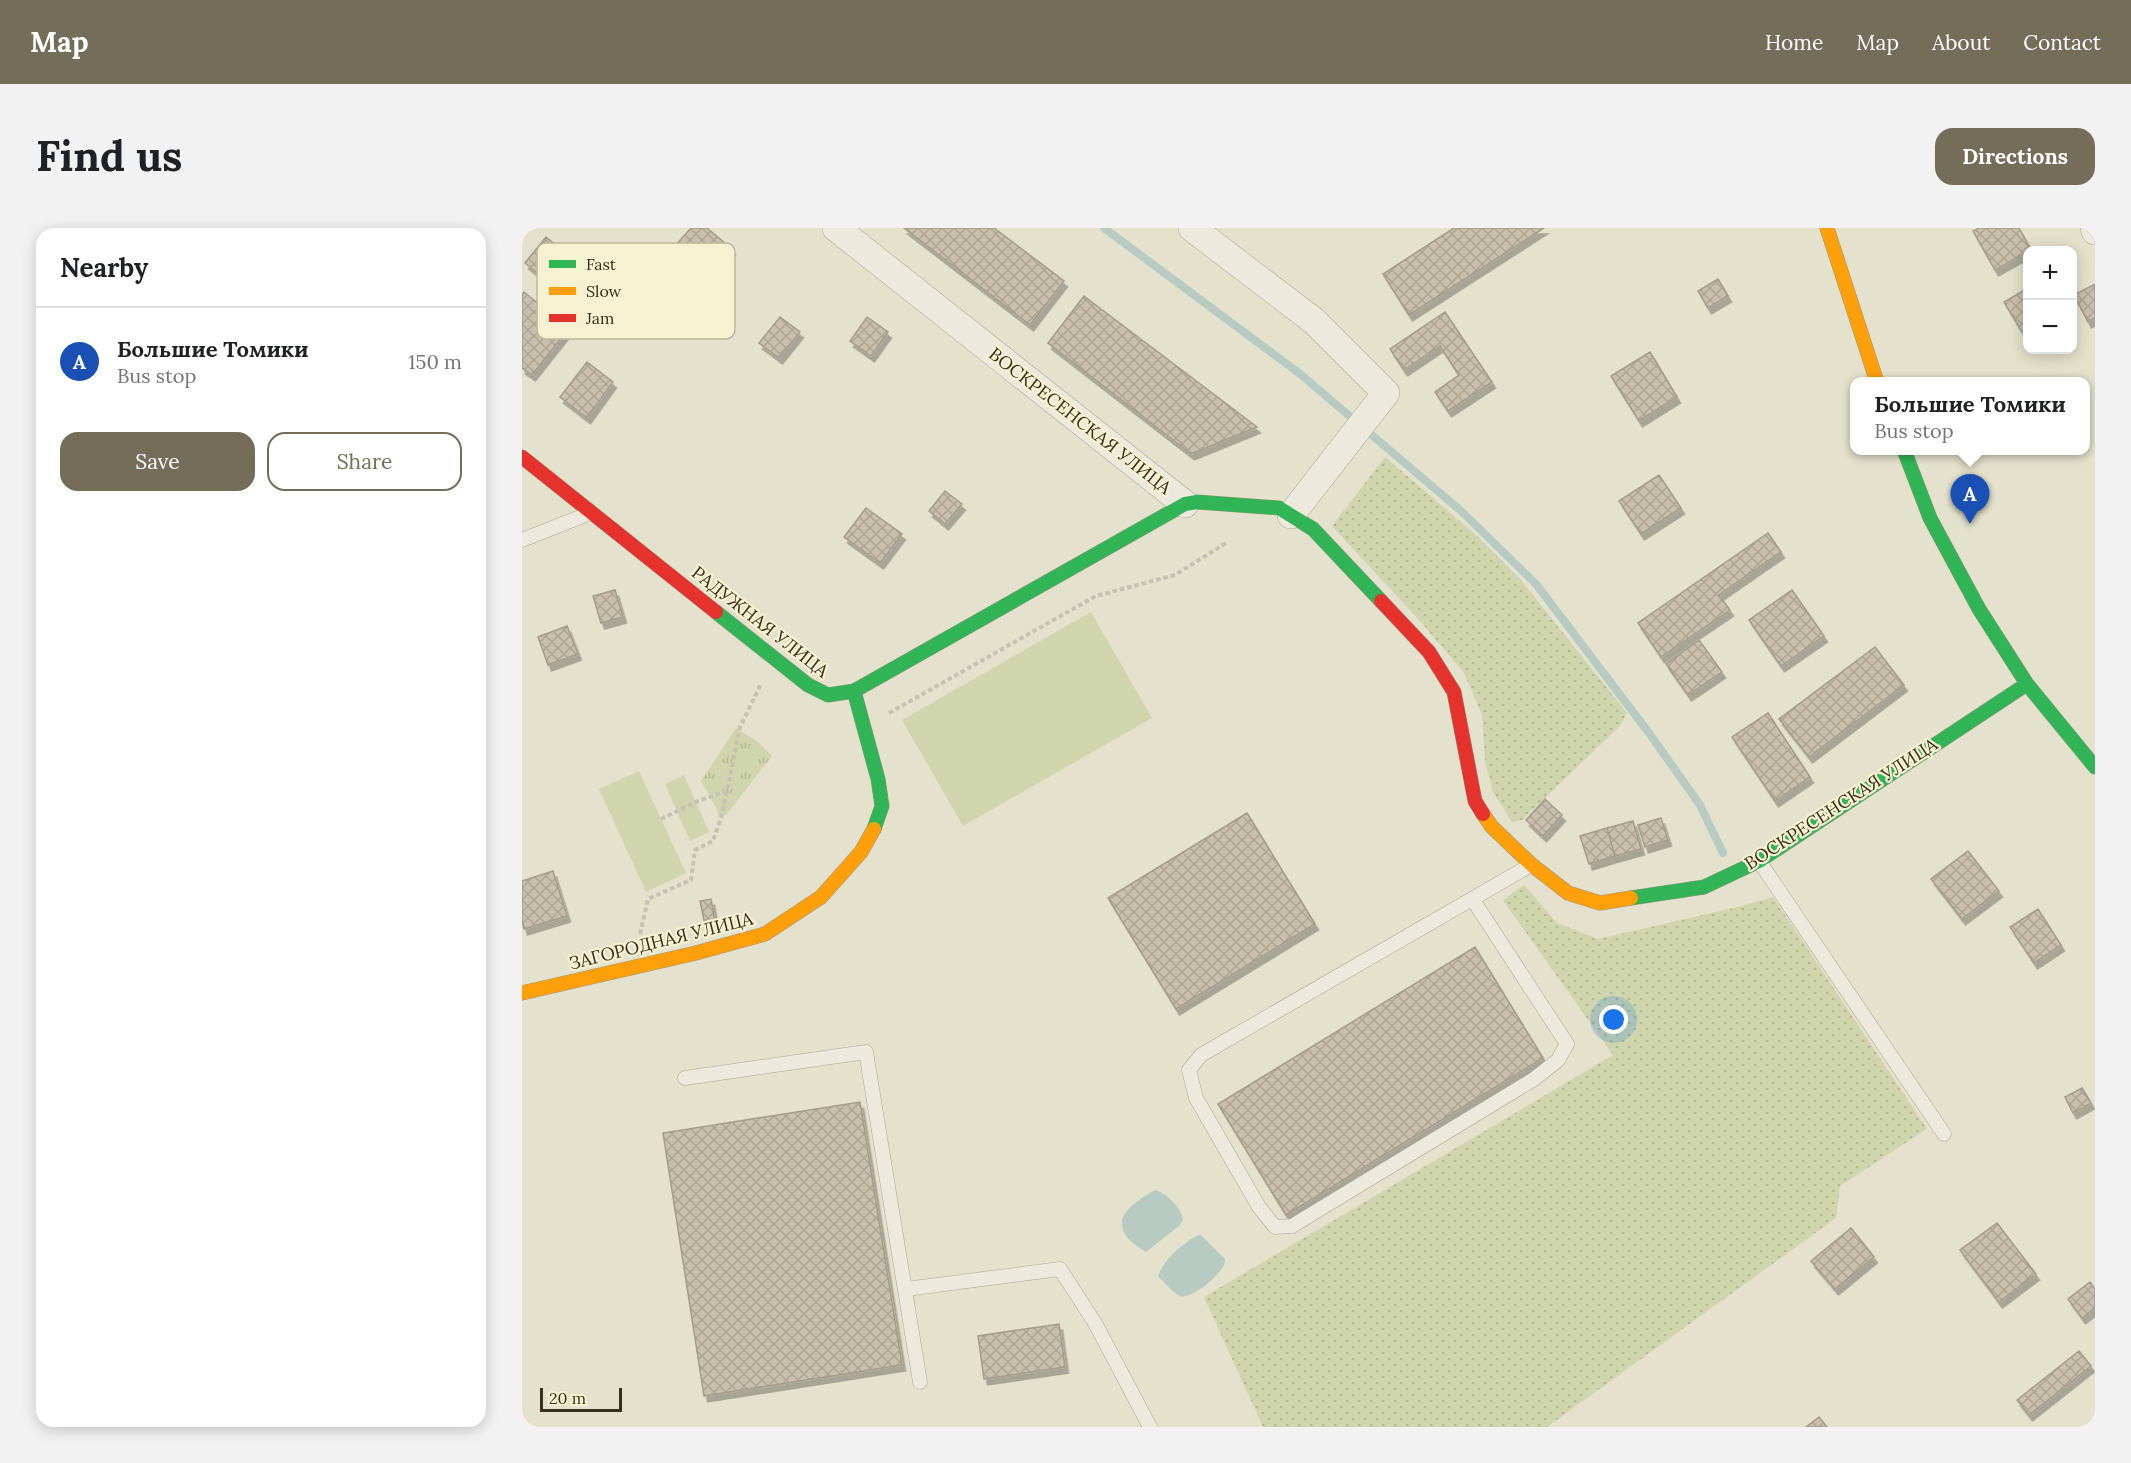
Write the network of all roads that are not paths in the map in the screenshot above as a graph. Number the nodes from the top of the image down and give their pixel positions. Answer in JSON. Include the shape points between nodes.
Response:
{"nodes":[{"id":1,"x":836,"y":228,"type":"edge"},
{"id":2,"x":1192,"y":228,"type":"edge"},
{"id":3,"x":1827,"y":228,"type":"edge"},
{"id":4,"x":1876,"y":377,"type":"edge"},
{"id":5,"x":1906,"y":455,"type":"edge"},
{"id":6,"x":522,"y":457,"type":"edge"},
{"id":7,"x":1185,"y":504,"type":"junction"},
{"id":8,"x":592,"y":512,"type":"junction"},
{"id":9,"x":1291,"y":515,"type":"junction"},
{"id":10,"x":522,"y":540,"type":"edge"},
{"id":11,"x":2027,"y":684,"type":"junction"},
{"id":12,"x":854,"y":691,"type":"junction"},
{"id":13,"x":2095,"y":767,"type":"edge"},
{"id":14,"x":1759,"y":861,"type":"junction"},
{"id":15,"x":1532,"y":865,"type":"junction"},
{"id":16,"x":1473,"y":900,"type":"junction"},
{"id":17,"x":522,"y":993,"type":"edge"},
{"id":18,"x":685,"y":1078,"type":"dead end"},
{"id":19,"x":1944,"y":1134,"type":"dead end"},
{"id":20,"x":906,"y":1289,"type":"junction"},
{"id":21,"x":920,"y":1382,"type":"dead end"},
{"id":22,"x":1150,"y":1427,"type":"edge"}],
"edges":[{"from":1,"to":7,"type":"street","name":"ВОСКРЕСЕНСКАЯ УЛИЦА"},
{"from":2,"to":9,"type":"street","via":[[1314,321],[1386,393]]},
{"from":3,"to":4,"type":"street"},
{"from":5,"to":11,"type":"street","via":[[1941,540]]},
{"from":6,"to":8,"type":"street","name":"РАДУЖНАЯ УЛИЦА"},
{"from":7,"to":9,"type":"street","name":"ВОСКРЕСЕНСКАЯ УЛИЦА","via":[[1279,508]]},
{"from":7,"to":12,"type":"street","name":"РАДУЖНАЯ УЛИЦА"},
{"from":8,"to":10,"type":"lane"},
{"from":8,"to":12,"type":"street","name":"РАДУЖНАЯ УЛИЦА","via":[[808,686],[828,695]]},
{"from":9,"to":15,"type":"street","name":"ВОСКРЕСЕНСКАЯ УЛИЦА","via":[[1313,529],[1429,652],[1454,692],[1475,801],[1492,827]]},
{"from":11,"to":13,"type":"street"},
{"from":11,"to":14,"type":"street","name":"ВОСКРЕСЕНСКАЯ УЛИЦА"},
{"from":12,"to":17,"type":"street","name":"ЗАГОРОДНАЯ УЛИЦА","via":[[882,806],[861,852],[821,897],[765,934]]},
{"from":14,"to":15,"type":"street","name":"ВОСКРЕСЕНСКАЯ УЛИЦА","via":[[1704,887],[1599,903],[1568,893]]},
{"from":14,"to":19,"type":"lane"},
{"from":15,"to":16,"type":"lane"},
{"from":16,"to":16,"type":"lane","via":[[1201,1055],[1189,1070],[1196,1098],[1259,1207],[1275,1227],[1292,1226],[1534,1079],[1558,1060],[1567,1044]]},
{"from":18,"to":20,"type":"lane","via":[[866,1052]]},
{"from":20,"to":21,"type":"lane"},
{"from":20,"to":22,"type":"lane","via":[[1060,1269],[1095,1323]]}]}
